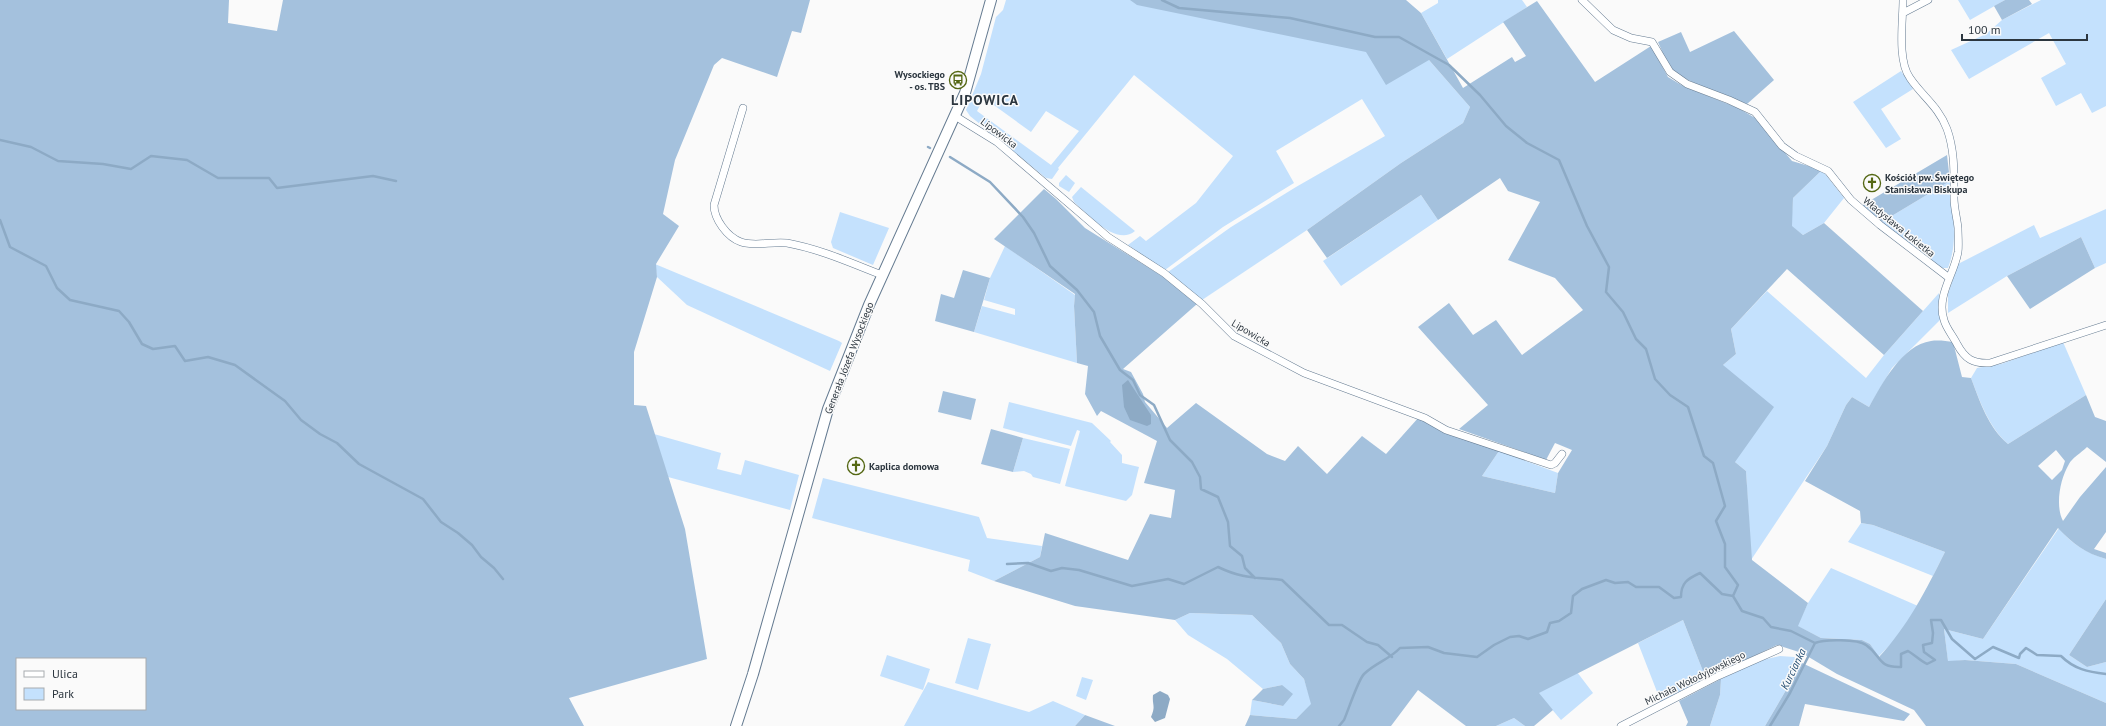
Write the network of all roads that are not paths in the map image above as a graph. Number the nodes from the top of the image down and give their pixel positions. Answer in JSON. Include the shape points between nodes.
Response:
{"nodes":[{"id":1,"x":991,"y":0,"type":"edge"},
{"id":2,"x":1582,"y":0,"type":"edge"},
{"id":3,"x":1903,"y":0,"type":"edge"},
{"id":4,"x":1928,"y":0,"type":"edge"},
{"id":5,"x":1903,"y":14,"type":"junction"},
{"id":6,"x":743,"y":108,"type":"dead end"},
{"id":7,"x":955,"y":116,"type":"junction"},
{"id":8,"x":882,"y":275,"type":"junction"},
{"id":9,"x":1948,"y":277,"type":"junction"},
{"id":10,"x":2106,"y":325,"type":"edge"},
{"id":11,"x":1562,"y":454,"type":"dead end"},
{"id":12,"x":1779,"y":649,"type":"dead end"},
{"id":13,"x":736,"y":726,"type":"edge"},
{"id":14,"x":1621,"y":726,"type":"edge"}],
"edges":[{"from":1,"to":7,"type":"street","name":"Generała Józefa Wysockiego","via":[[973,68]]},
{"from":2,"to":9,"type":"street","name":"Władysława Łokietka","via":[[1613,30],[1631,38],[1652,42],[1670,72],[1687,84],[1755,112],[1782,146],[1796,156],[1828,171],[1851,200]]},
{"from":3,"to":5,"type":"street"},
{"from":4,"to":5,"type":"street"},
{"from":5,"to":9,"type":"street","via":[[1904,63],[1909,77],[1940,113],[1953,155],[1958,252]]},
{"from":6,"to":8,"type":"street","via":[[714,205],[716,219],[741,242],[787,243],[820,251]]},
{"from":7,"to":8,"type":"street","name":"Generała Józefa Wysockiego"},
{"from":7,"to":11,"type":"street","name":"Lipowicka","via":[[997,142],[1108,237],[1164,273],[1202,304],[1234,336],[1304,373],[1380,400],[1425,418],[1446,430],[1493,447],[1551,465]]},
{"from":8,"to":13,"type":"street","name":"Generała Józefa Wysockiego","via":[[828,409]]},
{"from":9,"to":10,"type":"street","via":[[1943,304],[1944,320],[1959,348],[1970,361],[1980,364],[1998,361]]},
{"from":12,"to":14,"type":"street","name":"Michała Wołodyjowskiego","via":[[1718,676]]}]}
